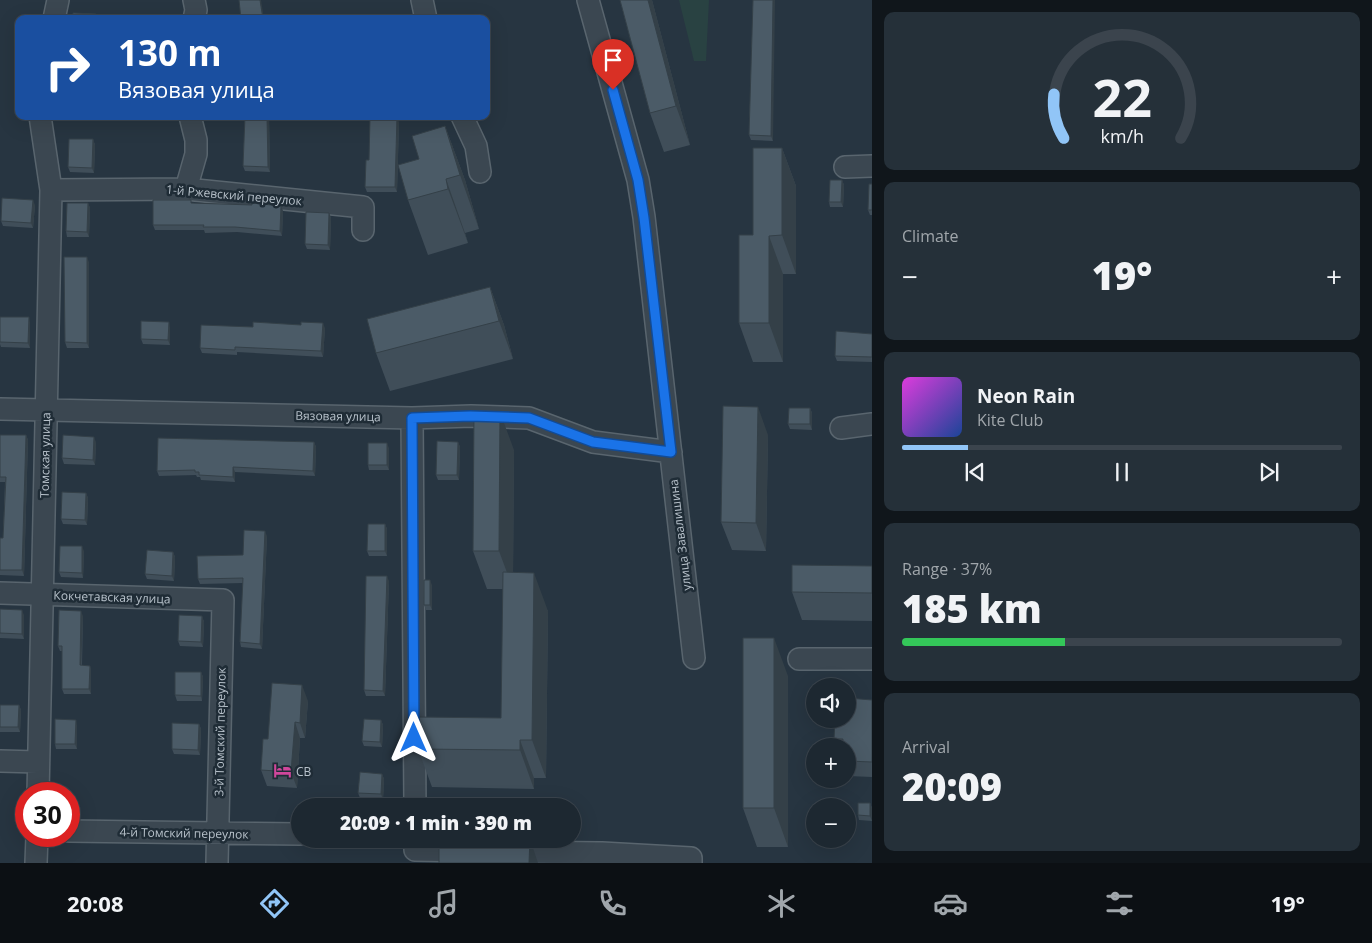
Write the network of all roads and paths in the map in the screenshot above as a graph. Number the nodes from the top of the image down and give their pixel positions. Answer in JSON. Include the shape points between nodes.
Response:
{"nodes":[{"id":1,"x":58,"y":0,"type":"edge"},
{"id":2,"x":194,"y":0,"type":"edge"},
{"id":3,"x":422,"y":0,"type":"edge"},
{"id":4,"x":588,"y":0,"type":"edge"},
{"id":5,"x":55,"y":15,"type":"edge"},
{"id":6,"x":195,"y":15,"type":"edge"},
{"id":7,"x":425,"y":15,"type":"edge"},
{"id":8,"x":41,"y":120,"type":"edge"},
{"id":9,"x":191,"y":120,"type":"edge"},
{"id":10,"x":464,"y":120,"type":"edge"},
{"id":11,"x":872,"y":166,"type":"edge"},
{"id":12,"x":845,"y":167,"type":"dead end"},
{"id":13,"x":480,"y":172,"type":"dead end"},
{"id":14,"x":186,"y":189,"type":"junction"},
{"id":15,"x":51,"y":190,"type":"junction"},
{"id":16,"x":363,"y":230,"type":"dead end"},
{"id":17,"x":0,"y":409,"type":"edge"},
{"id":18,"x":46,"y":410,"type":"junction"},
{"id":19,"x":412,"y":418,"type":"junction"},
{"id":20,"x":872,"y":424,"type":"edge"},
{"id":21,"x":841,"y":428,"type":"dead end"},
{"id":22,"x":671,"y":452,"type":"junction"},
{"id":23,"x":0,"y":593,"type":"edge"},
{"id":24,"x":42,"y":595,"type":"junction"},
{"id":25,"x":223,"y":600,"type":"joint"},
{"id":26,"x":694,"y":658,"type":"dead end"},
{"id":27,"x":799,"y":659,"type":"dead end"},
{"id":28,"x":872,"y":659,"type":"edge"},
{"id":29,"x":0,"y":761,"type":"edge"},
{"id":30,"x":38,"y":762,"type":"junction"},
{"id":31,"x":38,"y":782,"type":"edge"},
{"id":32,"x":415,"y":798,"type":"edge"},
{"id":33,"x":80,"y":831,"type":"edge"},
{"id":34,"x":218,"y":833,"type":"junction"},
{"id":35,"x":291,"y":834,"type":"edge"},
{"id":36,"x":37,"y":847,"type":"edge"},
{"id":37,"x":415,"y":851,"type":"edge"},
{"id":38,"x":691,"y":860,"type":"edge"},
{"id":39,"x":36,"y":863,"type":"edge"},
{"id":40,"x":217,"y":863,"type":"edge"}],
"edges":[{"from":1,"to":5,"type":"street"},
{"from":2,"to":6,"type":"street"},
{"from":3,"to":7,"type":"street"},
{"from":4,"to":22,"type":"street","name":"улица Завалишина","via":[[638,180]]},
{"from":8,"to":15,"type":"street","name":"Томская улица"},
{"from":9,"to":14,"type":"street","via":[[196,154]]},
{"from":10,"to":13,"type":"street","via":[[476,146]]},
{"from":11,"to":12,"type":"street"},
{"from":14,"to":15,"type":"street","name":"1-й Ржевский переулок"},
{"from":14,"to":16,"type":"street","name":"1-й Ржевский переулок","via":[[363,207]]},
{"from":15,"to":18,"type":"street","name":"Томская улица"},
{"from":17,"to":18,"type":"street","name":"Вязовая улица"},
{"from":18,"to":19,"type":"street","name":"Вязовая улица"},
{"from":18,"to":24,"type":"street","name":"Томская улица"},
{"from":19,"to":22,"type":"street","name":"Вязовая улица","via":[[529,418],[593,442]]},
{"from":19,"to":32,"type":"street"},
{"from":20,"to":21,"type":"street"},
{"from":22,"to":26,"type":"street","name":"улица Завалишина"},
{"from":23,"to":24,"type":"street","name":"Кокчетавская улица"},
{"from":24,"to":25,"type":"street","name":"Кокчетавская улица"},
{"from":24,"to":30,"type":"street","name":"Томская улица"},
{"from":25,"to":34,"type":"street","name":"3-й Томский переулок"},
{"from":27,"to":28,"type":"street"},
{"from":29,"to":30,"type":"street"},
{"from":30,"to":31,"type":"street","name":"Томская улица"},
{"from":33,"to":34,"type":"street","name":"4-й Томский переулок"},
{"from":34,"to":35,"type":"street","name":"4-й Томский переулок"},
{"from":34,"to":40,"type":"street","name":"3-й Томский переулок"},
{"from":36,"to":39,"type":"street"},
{"from":37,"to":38,"type":"street","via":[[602,853]]}]}
